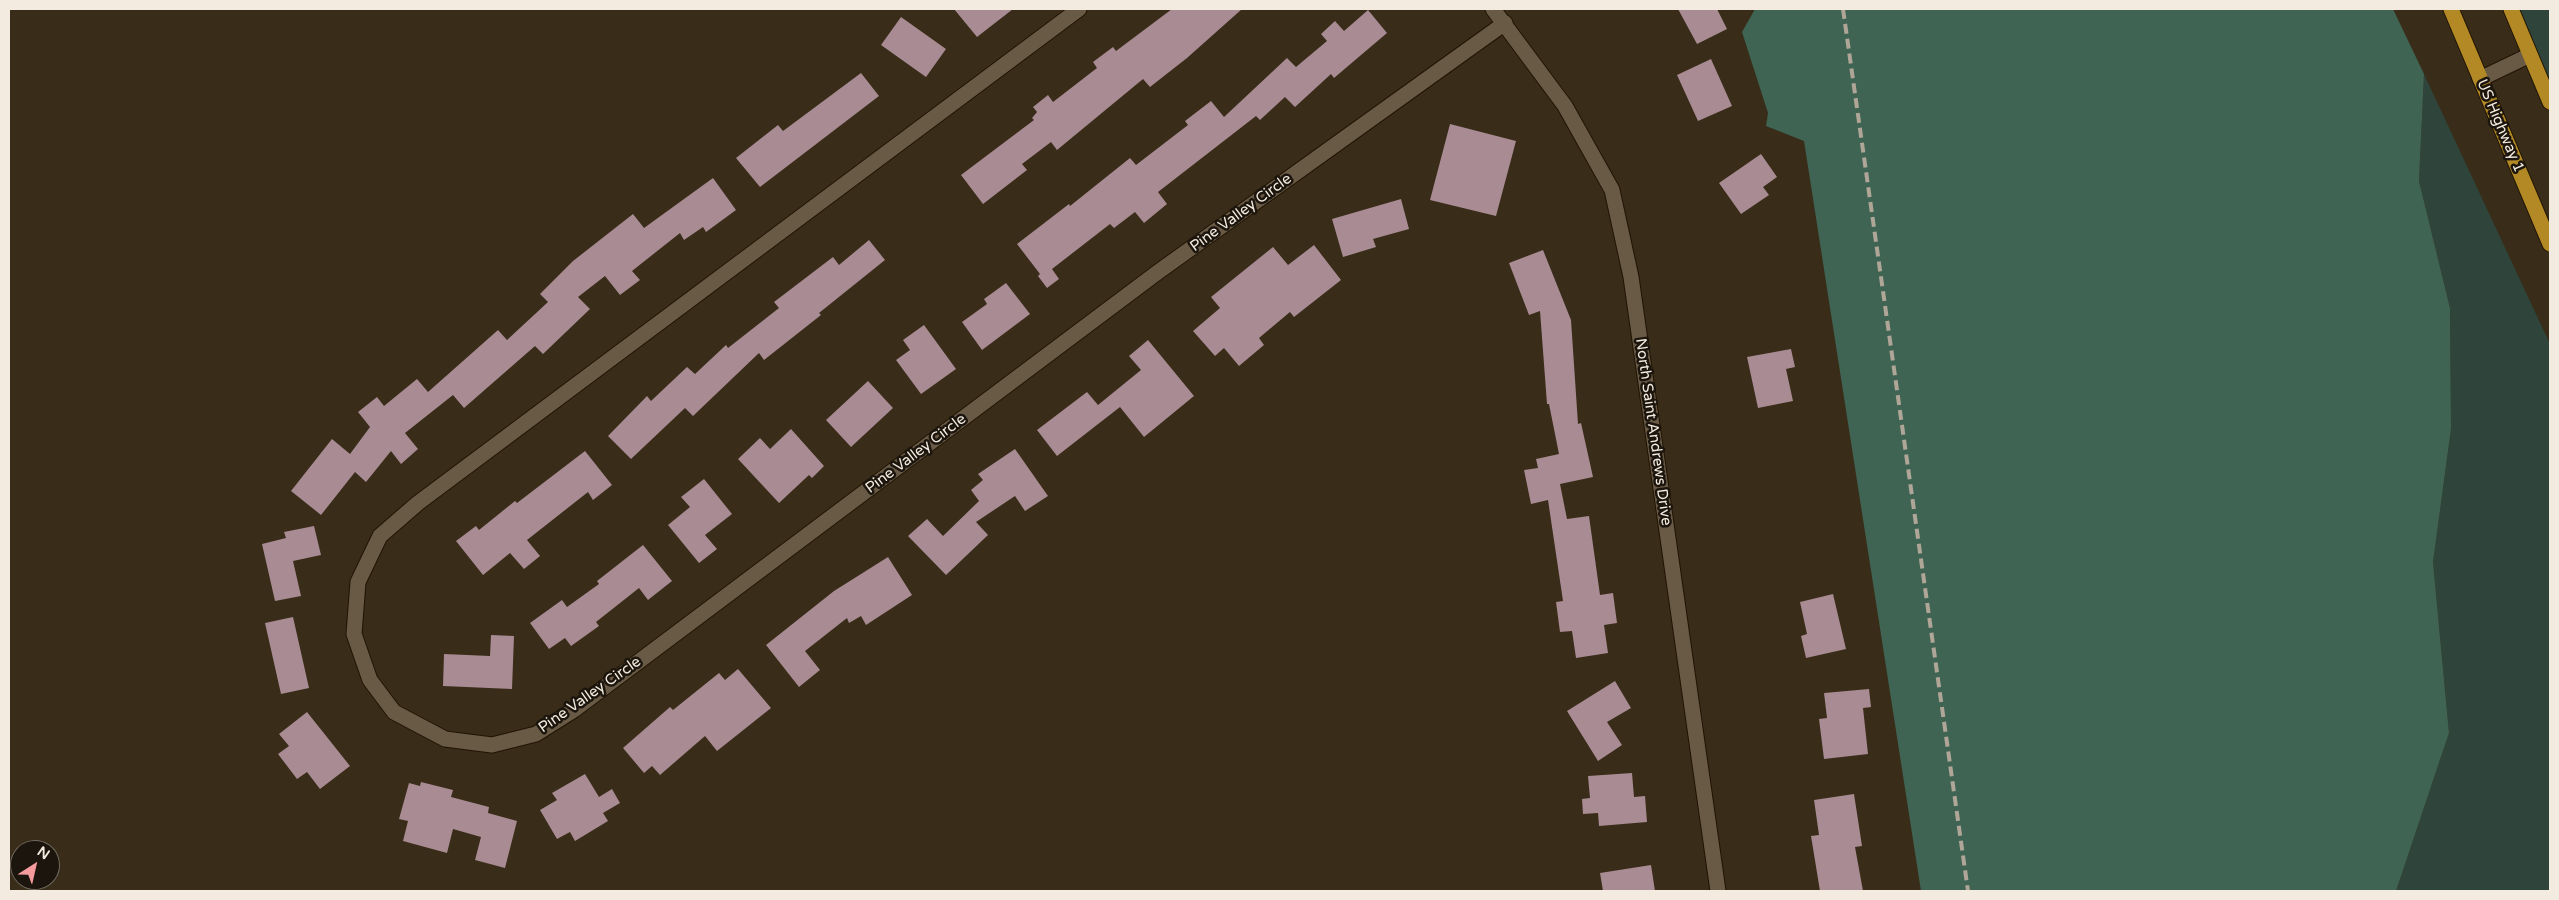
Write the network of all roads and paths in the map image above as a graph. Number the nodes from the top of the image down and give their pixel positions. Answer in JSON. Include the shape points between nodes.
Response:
{"nodes":[{"id":1,"x":1079,"y":9,"type":"edge"},
{"id":2,"x":1493,"y":9,"type":"edge"},
{"id":3,"x":2451,"y":9,"type":"edge"},
{"id":4,"x":2511,"y":9,"type":"edge"},
{"id":5,"x":1505,"y":23,"type":"junction"},
{"id":6,"x":2530,"y":55,"type":"junction"},
{"id":7,"x":2480,"y":79,"type":"junction"},
{"id":8,"x":2550,"y":102,"type":"edge"},
{"id":9,"x":2550,"y":244,"type":"edge"},
{"id":10,"x":1718,"y":891,"type":"edge"}],
"edges":[{"from":1,"to":5,"type":"street","name":"Pine Valley Circle","via":[[418,503],[380,536],[358,582],[354,634],[370,680],[394,712],[445,739],[492,745],[536,734],[574,710],[1166,266]]},
{"from":2,"to":5,"type":"street","name":"North Saint Andrews Drive"},
{"from":3,"to":7,"type":"main road","name":"US Highway 1"},
{"from":4,"to":6,"type":"main road"},
{"from":5,"to":10,"type":"street","name":"North Saint Andrews Drive","via":[[1565,106],[1612,190],[1631,278]]},
{"from":6,"to":7,"type":"street"},
{"from":6,"to":8,"type":"main road"},
{"from":7,"to":9,"type":"main road","name":"US Highway 1"}]}
